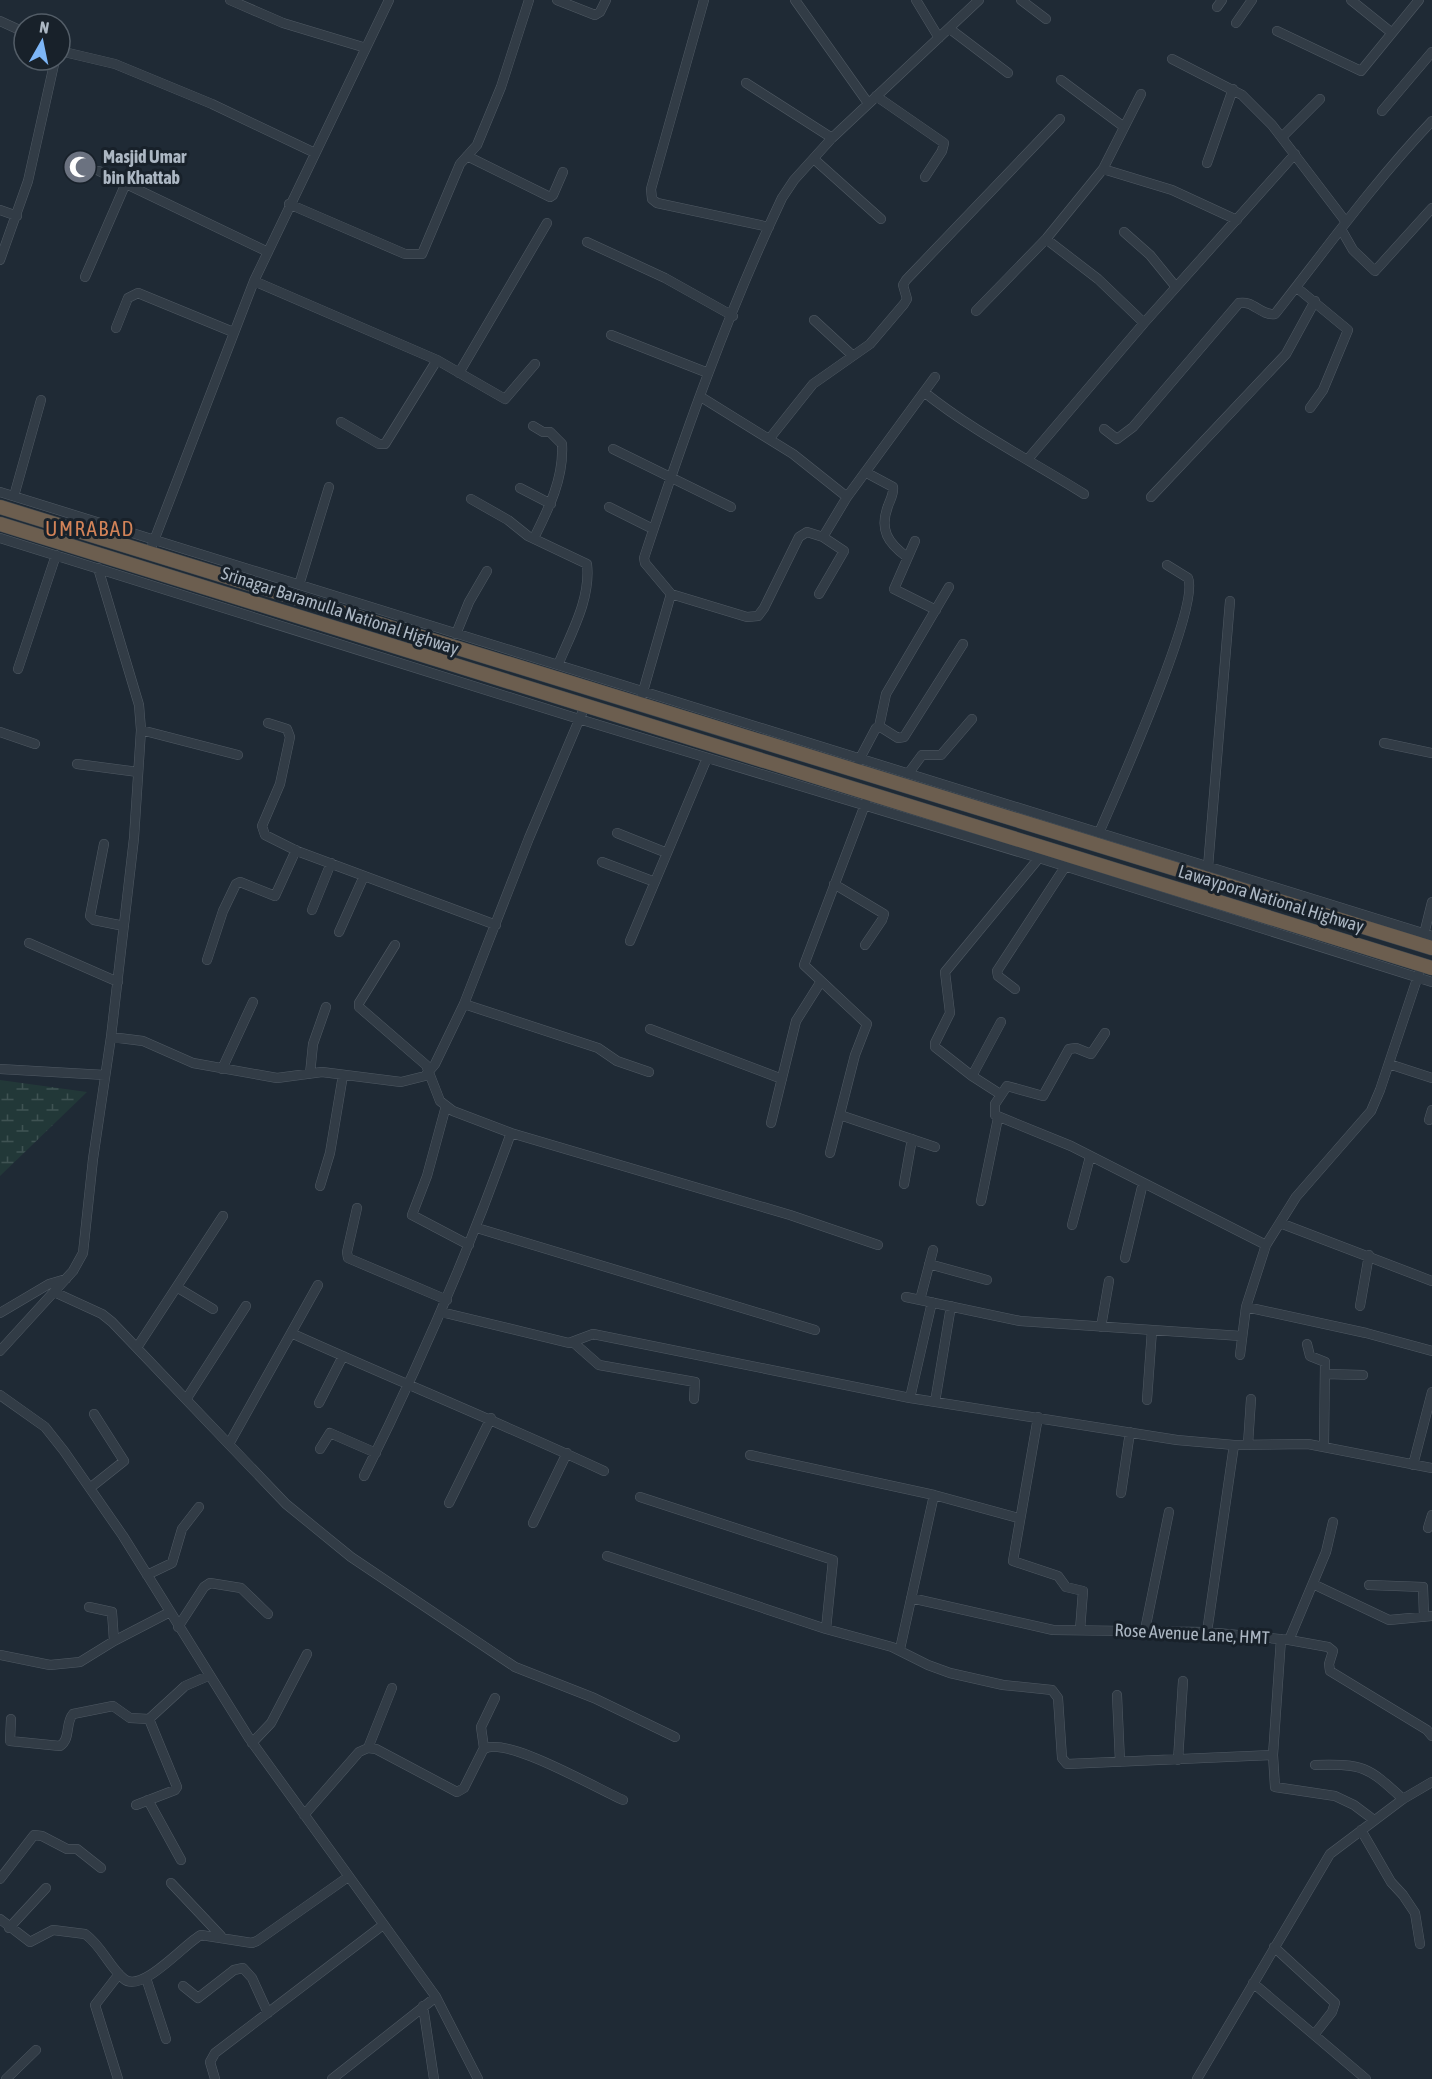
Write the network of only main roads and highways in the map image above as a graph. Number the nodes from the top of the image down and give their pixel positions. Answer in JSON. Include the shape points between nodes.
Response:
{"nodes":[{"id":1,"x":0,"y":507,"type":"edge"},
{"id":2,"x":0,"y":524,"type":"edge"},
{"id":3,"x":867,"y":800,"type":"joint"},
{"id":4,"x":1104,"y":847,"type":"junction"},
{"id":5,"x":1099,"y":864,"type":"junction"},
{"id":6,"x":1432,"y":948,"type":"edge"},
{"id":7,"x":1424,"y":970,"type":"edge"}],
"edges":[{"from":1,"to":4,"type":"highway","via":[[151,545],[430,641],[641,697]]},
{"from":2,"to":3,"type":"highway","name":"Srinagar Baramulla National Highway","via":[[272,616],[582,712],[669,731]]},
{"from":3,"to":5,"type":"highway","name":"Lawaypora National Highway"},
{"from":4,"to":5,"type":"highway"},
{"from":4,"to":6,"type":"highway"},
{"from":5,"to":7,"type":"highway","name":"Lawaypora National Highway"}]}
